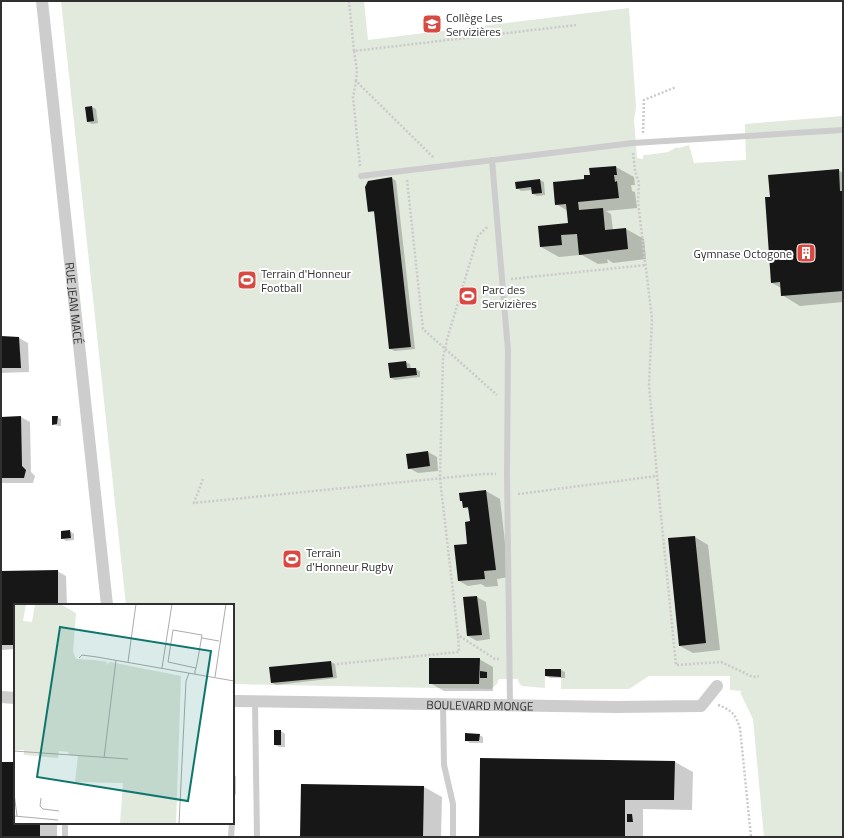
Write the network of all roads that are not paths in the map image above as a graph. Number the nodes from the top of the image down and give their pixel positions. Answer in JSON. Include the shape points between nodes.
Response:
{"nodes":[{"id":1,"x":42,"y":1,"type":"edge"},
{"id":2,"x":843,"y":130,"type":"edge"},
{"id":3,"x":492,"y":160,"type":"junction"},
{"id":4,"x":361,"y":176,"type":"road end"},
{"id":5,"x":107,"y":604,"type":"edge"},
{"id":6,"x":717,"y":686,"type":"dead end"},
{"id":7,"x":1,"y":697,"type":"edge"},
{"id":8,"x":14,"y":698,"type":"edge"},
{"id":9,"x":234,"y":701,"type":"edge"},
{"id":10,"x":255,"y":702,"type":"junction"},
{"id":11,"x":443,"y":704,"type":"junction"},
{"id":12,"x":510,"y":706,"type":"junction"},
{"id":13,"x":65,"y":824,"type":"edge"},
{"id":14,"x":232,"y":824,"type":"edge"},
{"id":15,"x":65,"y":837,"type":"edge"},
{"id":16,"x":231,"y":837,"type":"edge"},
{"id":17,"x":257,"y":837,"type":"edge"},
{"id":18,"x":453,"y":837,"type":"edge"}],
"edges":[{"from":1,"to":5,"type":"street","name":"RUE JEAN MACÉ"},
{"from":2,"to":3,"type":"lane","via":[[633,143]]},
{"from":3,"to":4,"type":"lane"},
{"from":3,"to":12,"type":"lane","via":[[508,350]]},
{"from":6,"to":12,"type":"street","name":"BOULEVARD MONGE","via":[[701,706]]},
{"from":7,"to":8,"type":"street"},
{"from":9,"to":10,"type":"street","name":"BOULEVARD MONGE"},
{"from":10,"to":11,"type":"street","name":"BOULEVARD MONGE"},
{"from":10,"to":17,"type":"lane"},
{"from":11,"to":12,"type":"street","name":"BOULEVARD MONGE"},
{"from":11,"to":18,"type":"lane","via":[[444,766],[453,804]]},
{"from":13,"to":15,"type":"lane"},
{"from":14,"to":16,"type":"lane"}]}
